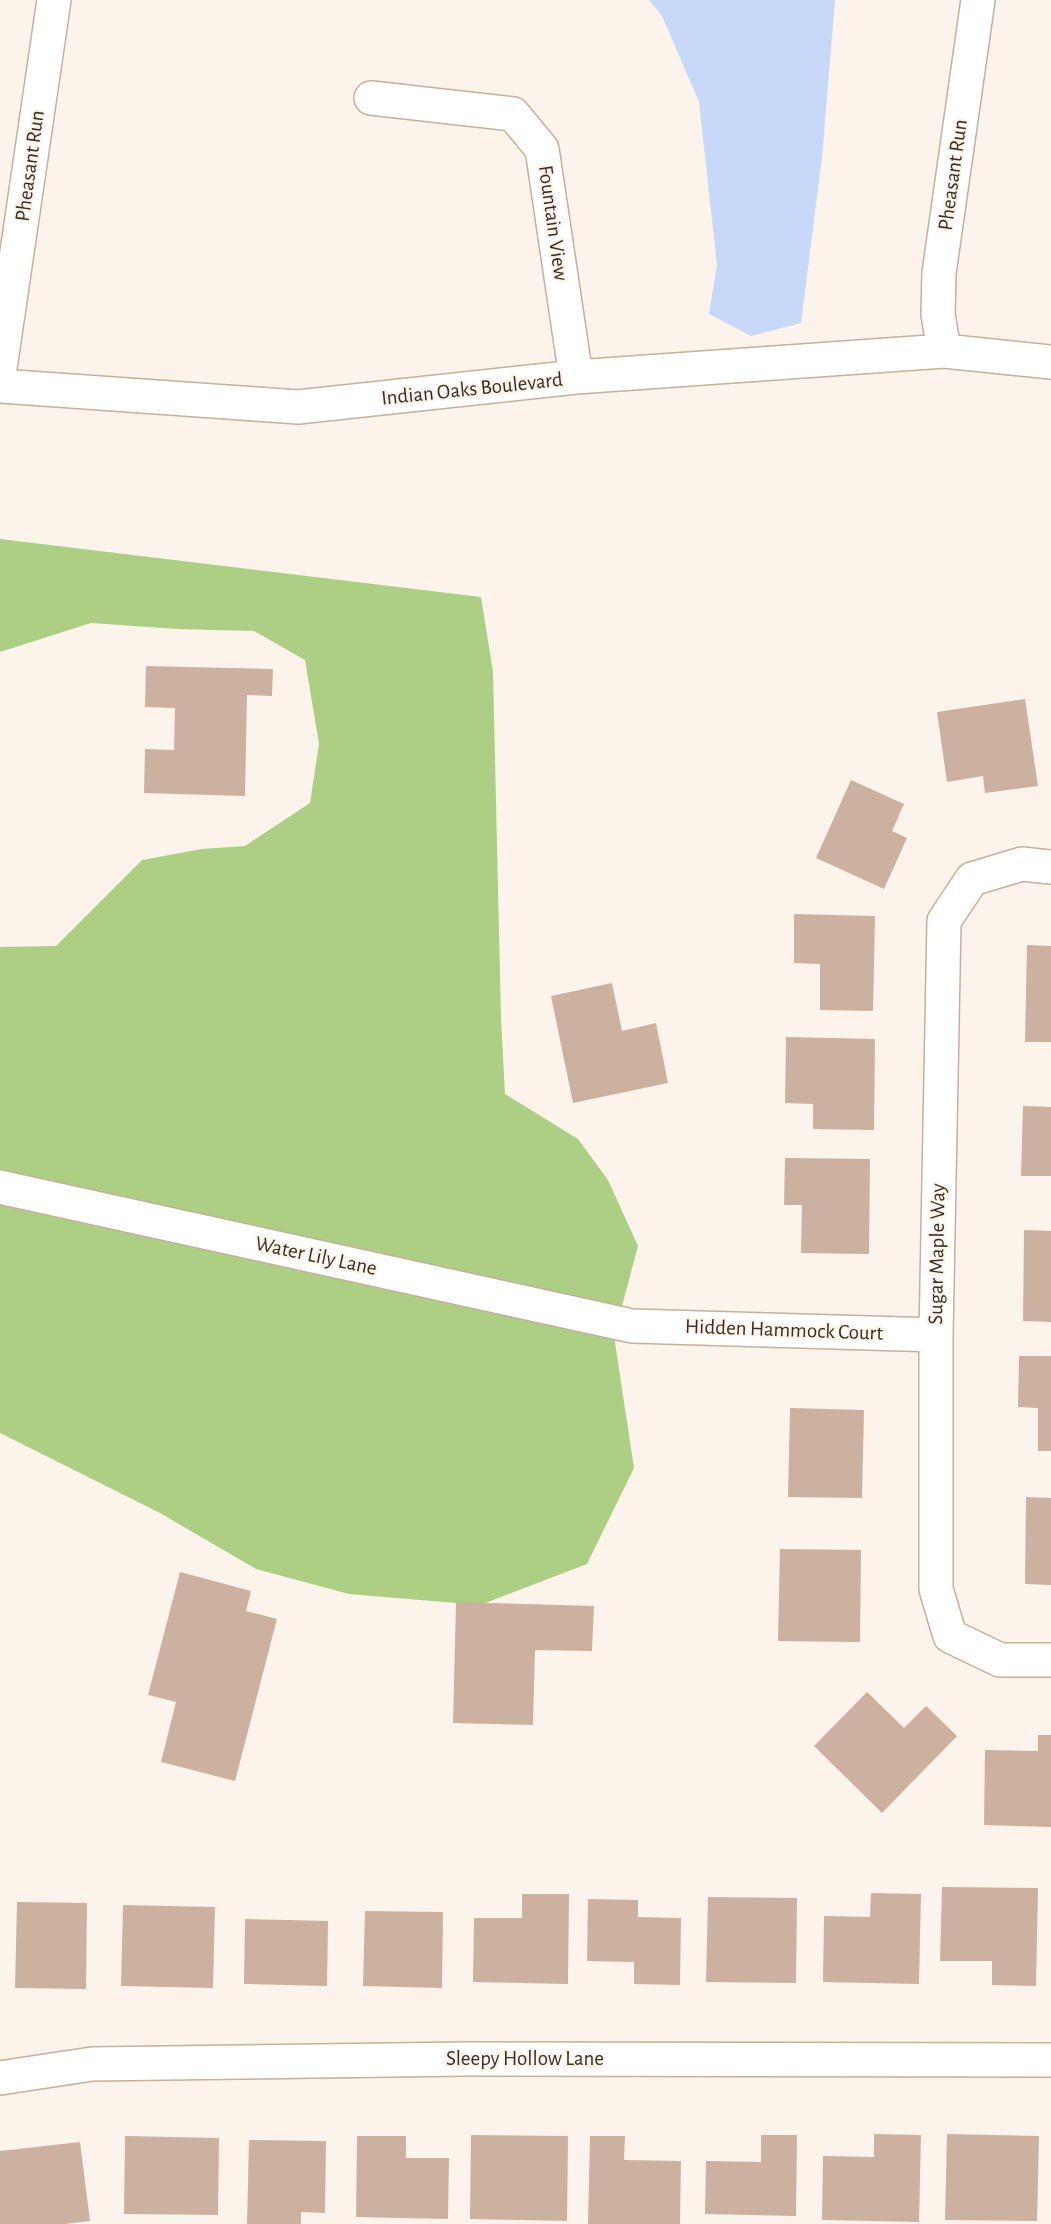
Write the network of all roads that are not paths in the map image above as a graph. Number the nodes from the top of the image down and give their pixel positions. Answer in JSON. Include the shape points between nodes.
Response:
{"nodes":[{"id":1,"x":54,"y":0,"type":"edge"},
{"id":2,"x":978,"y":0,"type":"edge"},
{"id":3,"x":371,"y":98,"type":"dead end"},
{"id":4,"x":944,"y":351,"type":"junction"},
{"id":5,"x":1051,"y":362,"type":"edge"},
{"id":6,"x":0,"y":368,"type":"edge"},
{"id":7,"x":576,"y":377,"type":"junction"},
{"id":8,"x":0,"y":386,"type":"edge"},
{"id":9,"x":1051,"y":867,"type":"edge"},
{"id":10,"x":0,"y":1187,"type":"edge"},
{"id":11,"x":632,"y":1326,"type":"joint"},
{"id":12,"x":936,"y":1335,"type":"junction"},
{"id":13,"x":1051,"y":1660,"type":"edge"},
{"id":14,"x":1051,"y":2060,"type":"edge"},
{"id":15,"x":0,"y":2078,"type":"edge"}],
"edges":[{"from":1,"to":6,"type":"street","name":"Pheasant Run"},
{"from":2,"to":4,"type":"street","name":"Pheasant Run","via":[[939,273],[938,314]]},
{"from":3,"to":7,"type":"street","name":"Fountain View","via":[[513,114],[542,149]]},
{"from":4,"to":5,"type":"street","name":"Indian Oaks Boulevard"},
{"from":4,"to":7,"type":"street","name":"Indian Oaks Boulevard"},
{"from":7,"to":8,"type":"street","name":"Indian Oaks Boulevard","via":[[298,407]]},
{"from":9,"to":12,"type":"street","name":"Sugar Maple Way","via":[[1022,864],[972,879],[944,921]]},
{"from":10,"to":11,"type":"street","name":"Water Lily Lane"},
{"from":11,"to":12,"type":"street","name":"Hidden Hammock Court"},
{"from":12,"to":13,"type":"street","name":"Sugar Maple Way","via":[[936,1589],[950,1636],[1000,1660]]},
{"from":14,"to":15,"type":"street","name":"Sleepy Hollow Lane","via":[[467,2059],[92,2064]]}]}
